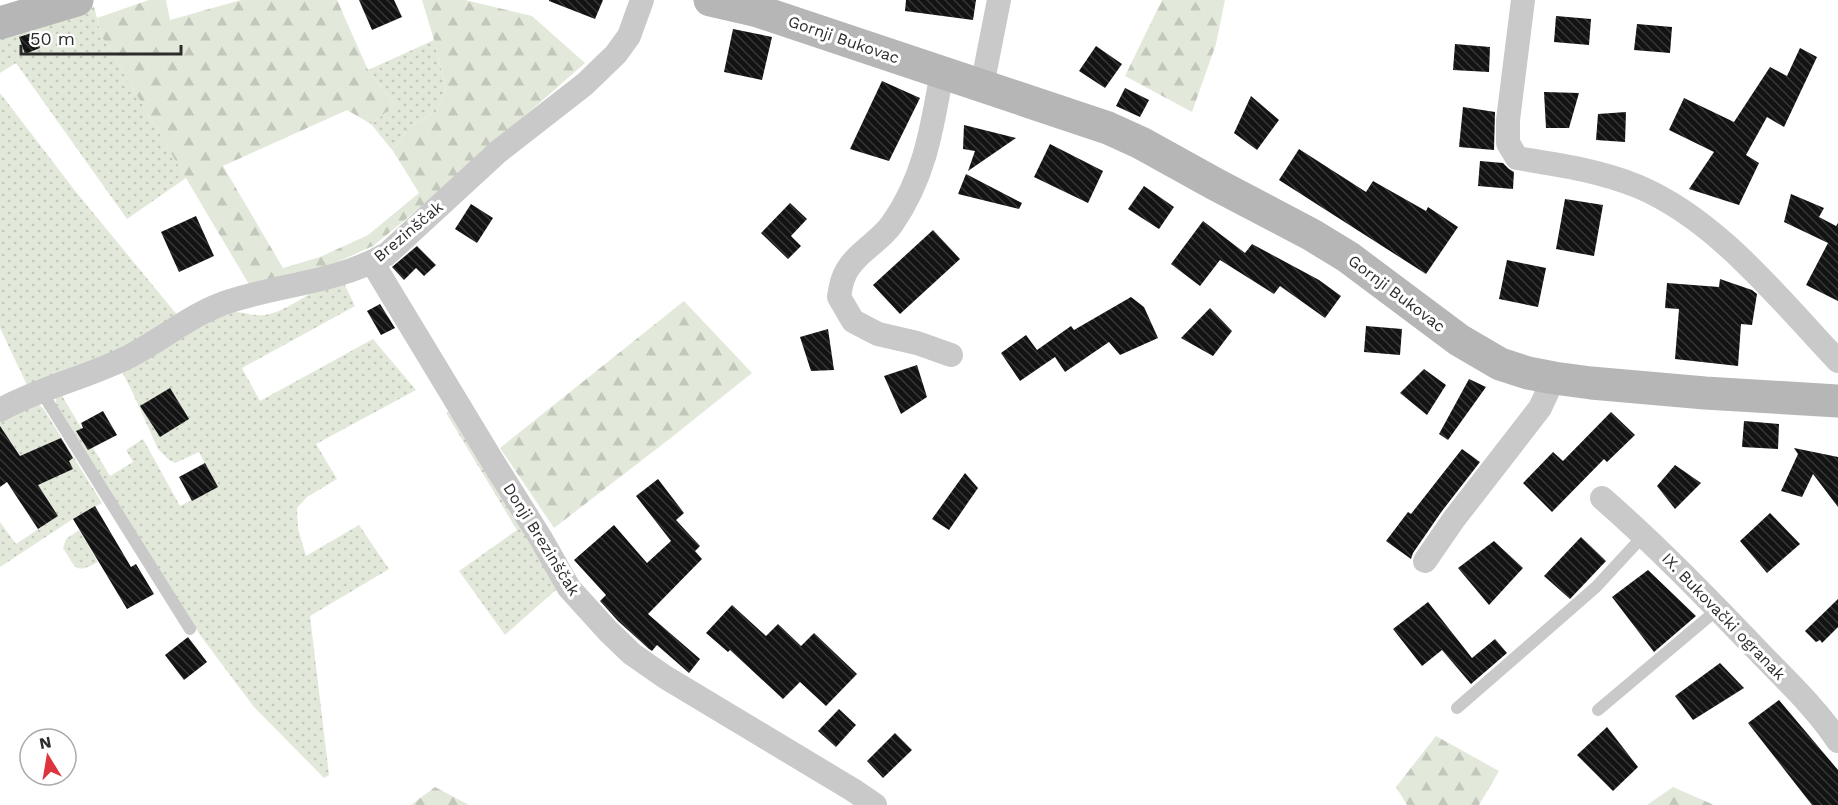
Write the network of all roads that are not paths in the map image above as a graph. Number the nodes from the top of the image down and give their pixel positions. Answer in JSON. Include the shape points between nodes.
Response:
{"nodes":[{"id":1,"x":77,"y":0,"type":"edge"},
{"id":2,"x":642,"y":0,"type":"edge"},
{"id":3,"x":710,"y":0,"type":"edge"},
{"id":4,"x":999,"y":0,"type":"edge"},
{"id":5,"x":1523,"y":0,"type":"edge"},
{"id":6,"x":0,"y":23,"type":"edge"},
{"id":7,"x":942,"y":72,"type":"junction"},
{"id":8,"x":982,"y":86,"type":"junction"},
{"id":9,"x":372,"y":262,"type":"junction"},
{"id":10,"x":951,"y":355,"type":"dead end"},
{"id":11,"x":1838,"y":361,"type":"edge"},
{"id":12,"x":1554,"y":378,"type":"junction"},
{"id":13,"x":41,"y":391,"type":"junction"},
{"id":14,"x":1838,"y":401,"type":"edge"},
{"id":15,"x":0,"y":410,"type":"edge"},
{"id":16,"x":1602,"y":498,"type":"dead end"},
{"id":17,"x":1644,"y":535,"type":"junction"},
{"id":18,"x":1425,"y":561,"type":"dead end"},
{"id":19,"x":1718,"y":609,"type":"junction"},
{"id":20,"x":190,"y":629,"type":"dead end"},
{"id":21,"x":1457,"y":708,"type":"dead end"},
{"id":22,"x":1598,"y":710,"type":"dead end"},
{"id":23,"x":1838,"y":741,"type":"edge"},
{"id":24,"x":875,"y":805,"type":"edge"}],
"edges":[{"from":1,"to":6,"type":"street"},
{"from":2,"to":9,"type":"street","name":"Brezinščak","via":[[629,36],[616,54],[585,84],[499,151],[387,254]]},
{"from":3,"to":7,"type":"street","name":"Gornji Bukovac","via":[[758,11]]},
{"from":4,"to":8,"type":"street"},
{"from":5,"to":11,"type":"street","via":[[1508,120],[1508,143],[1517,158],[1594,171],[1638,186],[1679,207],[1733,251]]},
{"from":7,"to":8,"type":"street","name":"Gornji Bukovac"},
{"from":7,"to":10,"type":"street","via":[[931,136],[915,187],[891,226],[843,277],[839,297],[853,321],[878,334]]},
{"from":8,"to":12,"type":"street","name":"Gornji Bukovac","via":[[1141,143],[1348,256],[1481,354],[1509,367]]},
{"from":9,"to":13,"type":"street","name":"Brezinščak","via":[[342,274],[213,307],[128,357]]},
{"from":9,"to":24,"type":"street","name":"Donji Brezinščak","via":[[569,588],[608,631],[665,677]]},
{"from":12,"to":14,"type":"street","name":"Gornji Bukovac"},
{"from":12,"to":18,"type":"street","via":[[1540,408]]},
{"from":13,"to":15,"type":"street","name":"Brezinščak"},
{"from":13,"to":20,"type":"lane"},
{"from":16,"to":17,"type":"street","name":"IX. Bukovački ogranak"},
{"from":17,"to":19,"type":"street","name":"IX. Bukovački ogranak"},
{"from":17,"to":21,"type":"lane","via":[[1596,587]]},
{"from":19,"to":22,"type":"lane"},
{"from":19,"to":23,"type":"street","name":"IX. Bukovački ogranak","via":[[1824,720]]}]}
